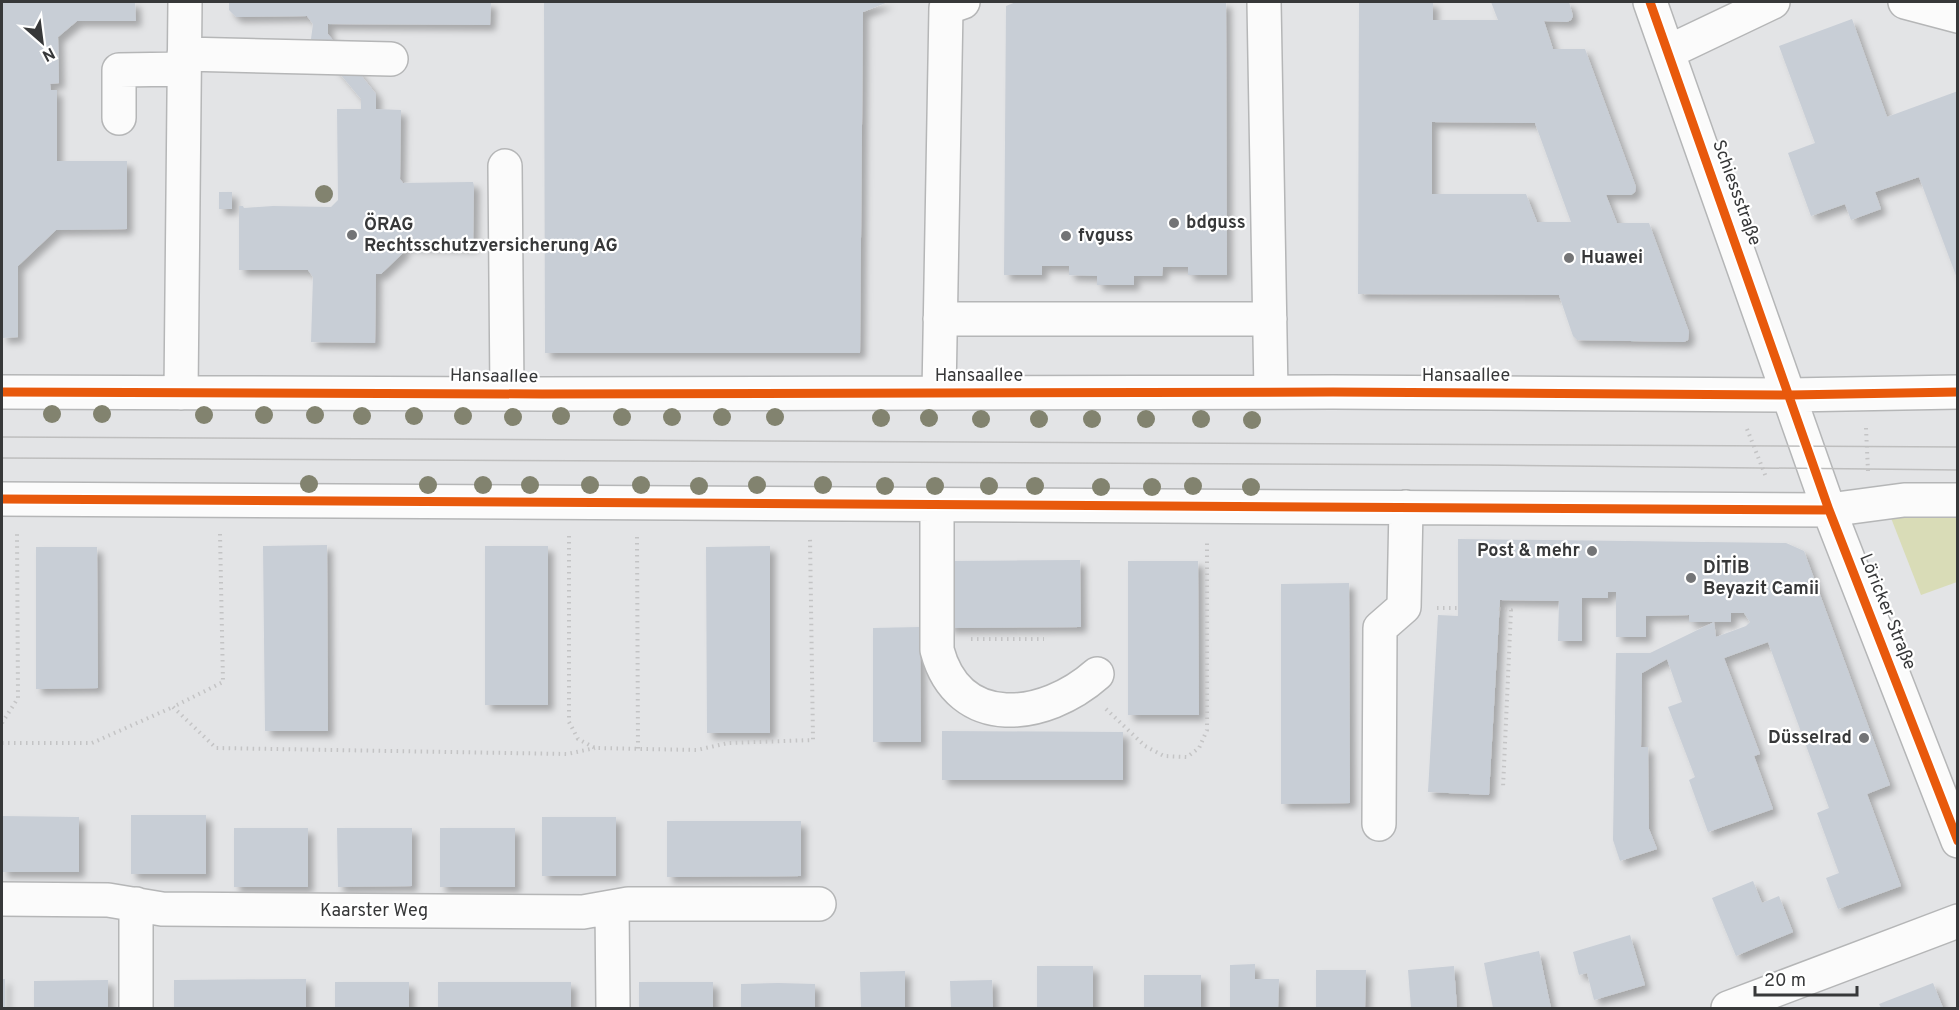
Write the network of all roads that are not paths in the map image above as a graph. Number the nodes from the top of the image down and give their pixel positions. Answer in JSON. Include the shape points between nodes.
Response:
{"nodes":[{"id":1,"x":185,"y":2,"type":"edge"},
{"id":2,"x":963,"y":2,"type":"edge"},
{"id":3,"x":1264,"y":2,"type":"edge"},
{"id":4,"x":1650,"y":2,"type":"edge"},
{"id":5,"x":1773,"y":2,"type":"edge"},
{"id":6,"x":1905,"y":2,"type":"edge"},
{"id":7,"x":1958,"y":16,"type":"edge"},
{"id":8,"x":1668,"y":52,"type":"junction"},
{"id":9,"x":391,"y":58,"type":"dead end"},
{"id":10,"x":184,"y":62,"type":"junction"},
{"id":11,"x":119,"y":118,"type":"dead end"},
{"id":12,"x":505,"y":166,"type":"dead end"},
{"id":13,"x":1270,"y":319,"type":"junction"},
{"id":14,"x":940,"y":320,"type":"junction"},
{"id":15,"x":2,"y":392,"type":"edge"},
{"id":16,"x":1271,"y":392,"type":"junction"},
{"id":17,"x":1958,"y":392,"type":"edge"},
{"id":18,"x":182,"y":393,"type":"junction"},
{"id":19,"x":507,"y":393,"type":"junction"},
{"id":20,"x":939,"y":393,"type":"junction"},
{"id":21,"x":1790,"y":395,"type":"junction"},
{"id":22,"x":9,"y":499,"type":"edge"},
{"id":23,"x":1958,"y":501,"type":"edge"},
{"id":24,"x":937,"y":505,"type":"junction"},
{"id":25,"x":1406,"y":507,"type":"junction"},
{"id":26,"x":1829,"y":510,"type":"junction"},
{"id":27,"x":1091,"y":680,"type":"road end"},
{"id":28,"x":1379,"y":824,"type":"dead end"},
{"id":29,"x":1958,"y":841,"type":"edge"},
{"id":30,"x":2,"y":899,"type":"edge"},
{"id":31,"x":136,"y":904,"type":"junction"},
{"id":32,"x":819,"y":904,"type":"dead end"},
{"id":33,"x":612,"y":907,"type":"junction"},
{"id":34,"x":1958,"y":921,"type":"edge"},
{"id":35,"x":136,"y":1008,"type":"edge"},
{"id":36,"x":613,"y":1008,"type":"edge"},
{"id":37,"x":1728,"y":1008,"type":"edge"}],
"edges":[{"from":1,"to":10,"type":"street"},
{"from":2,"to":14,"type":"street","via":[[946,8]]},
{"from":3,"to":13,"type":"street"},
{"from":4,"to":8,"type":"street","name":"Schiessstraße"},
{"from":5,"to":8,"type":"street"},
{"from":6,"to":7,"type":"street"},
{"from":8,"to":21,"type":"street","name":"Schiessstraße"},
{"from":9,"to":10,"type":"street"},
{"from":10,"to":11,"type":"street","via":[[119,70]]},
{"from":10,"to":18,"type":"street"},
{"from":12,"to":19,"type":"street"},
{"from":13,"to":14,"type":"street"},
{"from":13,"to":16,"type":"street"},
{"from":14,"to":20,"type":"street"},
{"from":15,"to":18,"type":"street","name":"Hansaallee"},
{"from":16,"to":20,"type":"street","name":"Hansaallee"},
{"from":16,"to":21,"type":"street","name":"Hansaallee"},
{"from":17,"to":21,"type":"street","name":"Hansaallee"},
{"from":18,"to":19,"type":"street","name":"Hansaallee"},
{"from":19,"to":20,"type":"street","name":"Hansaallee"},
{"from":21,"to":26,"type":"street","name":"Löricker Straße"},
{"from":22,"to":24,"type":"street"},
{"from":23,"to":26,"type":"street","via":[[1904,500]]},
{"from":24,"to":25,"type":"street"},
{"from":24,"to":27,"type":"street","via":[[937,650],[953,686],[965,697],[994,709],[1034,708],[1051,703]]},
{"from":25,"to":26,"type":"street"},
{"from":25,"to":28,"type":"street","via":[[1404,607],[1380,628]]},
{"from":26,"to":29,"type":"street","name":"Löricker Straße"},
{"from":30,"to":31,"type":"street","name":"Kaarster Weg"},
{"from":31,"to":33,"type":"street","name":"Kaarster Weg","via":[[162,909],[583,912]]},
{"from":31,"to":35,"type":"street"},
{"from":32,"to":33,"type":"street","name":"Kaarster Weg","via":[[628,903]]},
{"from":33,"to":36,"type":"street"},
{"from":34,"to":37,"type":"street"}]}
